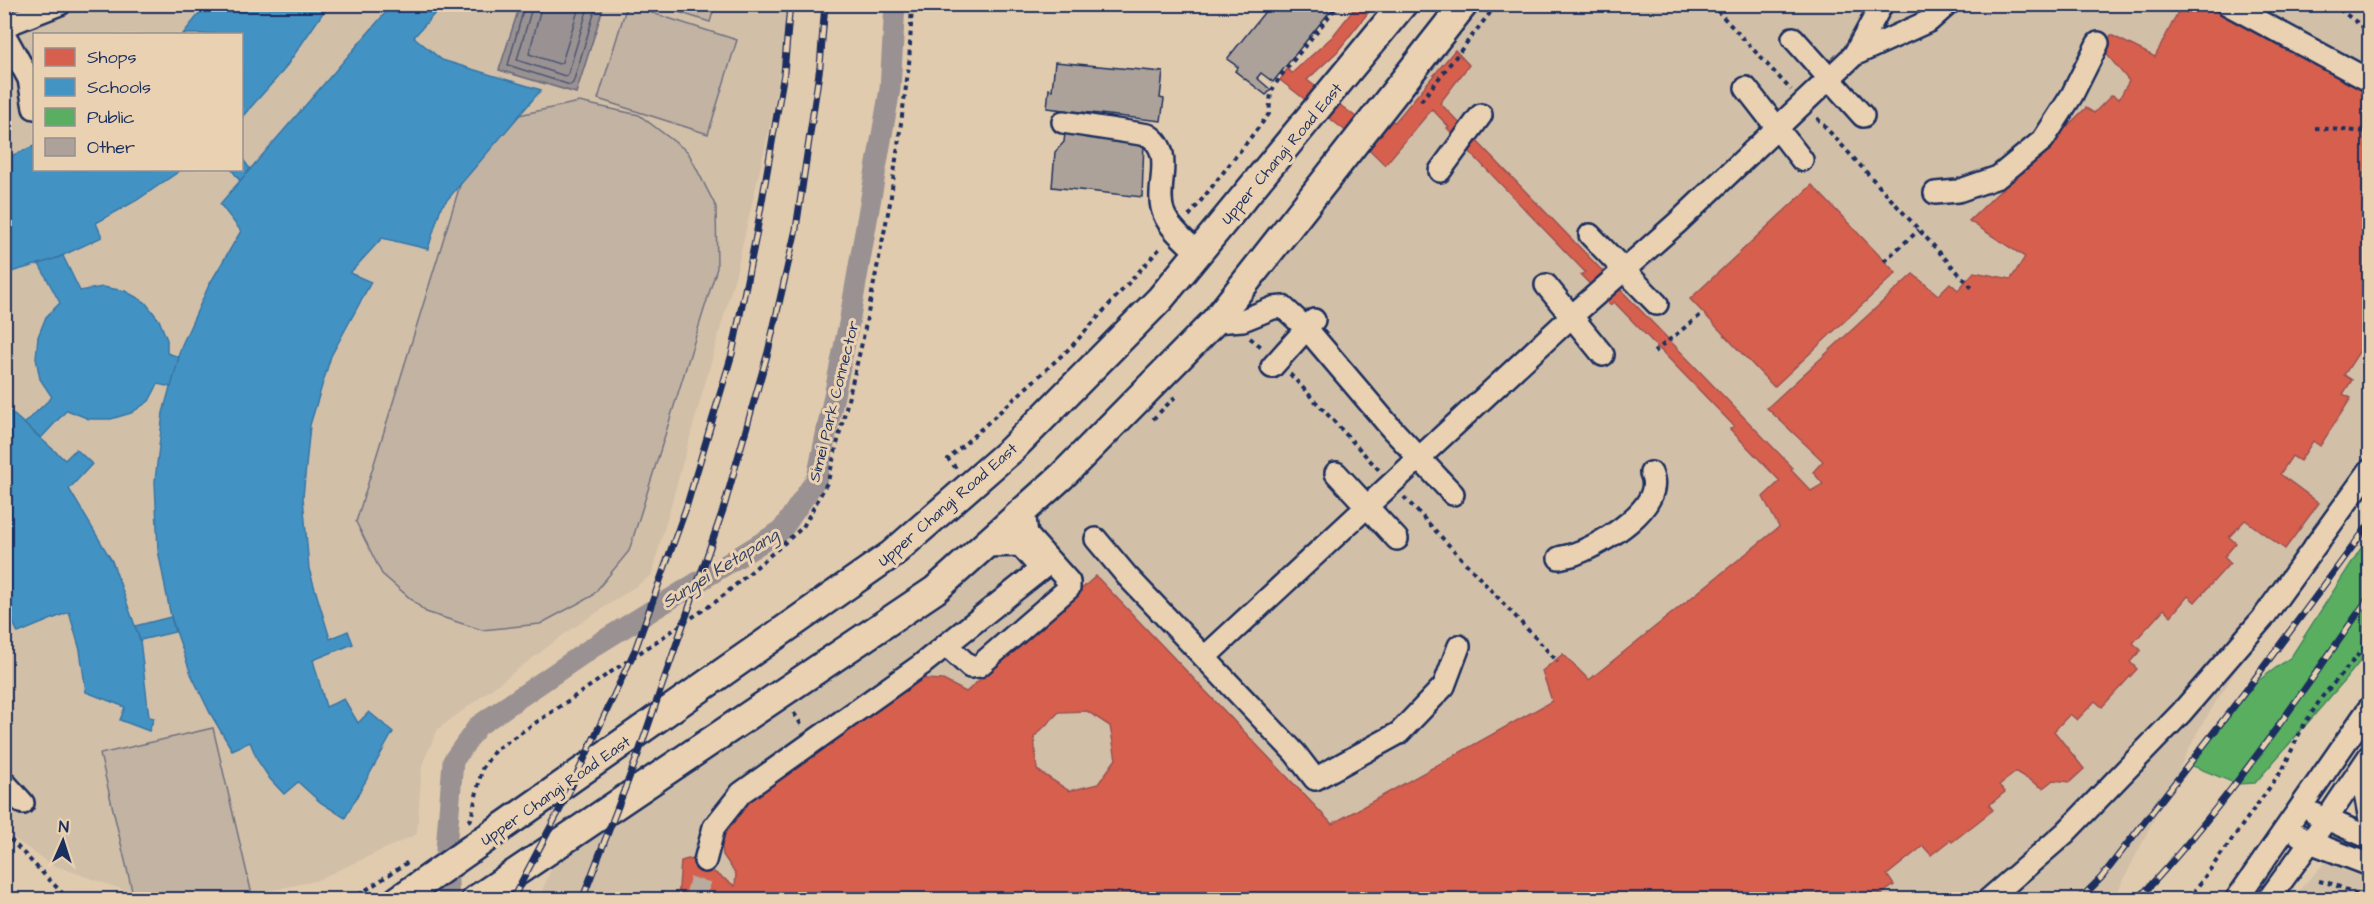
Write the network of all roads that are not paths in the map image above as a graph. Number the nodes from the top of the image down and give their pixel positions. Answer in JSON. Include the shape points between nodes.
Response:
{"nodes":[{"id":1,"x":60,"y":4,"type":"edge"},
{"id":2,"x":1403,"y":4,"type":"edge"},
{"id":3,"x":1464,"y":4,"type":"edge"},
{"id":4,"x":1882,"y":4,"type":"edge"},
{"id":5,"x":1948,"y":4,"type":"edge"},
{"id":6,"x":2228,"y":4,"type":"edge"},
{"id":7,"x":4,"y":26,"type":"edge"},
{"id":8,"x":4,"y":34,"type":"edge"},
{"id":9,"x":1793,"y":38,"type":"dead end"},
{"id":10,"x":2098,"y":43,"type":"dead end"},
{"id":11,"x":1854,"y":55,"type":"junction"},
{"id":12,"x":1830,"y":77,"type":"junction"},
{"id":13,"x":2370,"y":81,"type":"edge"},
{"id":14,"x":1746,"y":88,"type":"dead end"},
{"id":15,"x":33,"y":102,"type":"edge"},
{"id":16,"x":1481,"y":115,"type":"dead end"},
{"id":17,"x":1863,"y":116,"type":"dead end"},
{"id":18,"x":1063,"y":122,"type":"dead end"},
{"id":19,"x":1776,"y":127,"type":"junction"},
{"id":20,"x":1802,"y":160,"type":"dead end"},
{"id":21,"x":1440,"y":171,"type":"dead end"},
{"id":22,"x":1935,"y":193,"type":"dead end"},
{"id":23,"x":1590,"y":235,"type":"dead end"},
{"id":24,"x":1198,"y":253,"type":"junction"},
{"id":25,"x":1623,"y":270,"type":"junction"},
{"id":26,"x":1546,"y":285,"type":"dead end"},
{"id":27,"x":1657,"y":303,"type":"dead end"},
{"id":28,"x":1572,"y":316,"type":"junction"},
{"id":29,"x":1214,"y":322,"type":"junction"},
{"id":30,"x":1311,"y":325,"type":"junction"},
{"id":31,"x":1603,"y":355,"type":"dead end"},
{"id":32,"x":1272,"y":367,"type":"dead end"},
{"id":33,"x":1420,"y":458,"type":"junction"},
{"id":34,"x":2370,"y":470,"type":"edge"},
{"id":35,"x":1336,"y":473,"type":"dead end"},
{"id":36,"x":1651,"y":473,"type":"dead end"},
{"id":37,"x":1453,"y":494,"type":"dead end"},
{"id":38,"x":1367,"y":507,"type":"junction"},
{"id":39,"x":1024,"y":510,"type":"junction"},
{"id":40,"x":1096,"y":539,"type":"dead end"},
{"id":41,"x":1397,"y":539,"type":"dead end"},
{"id":42,"x":984,"y":546,"type":"junction"},
{"id":43,"x":1558,"y":558,"type":"dead end"},
{"id":44,"x":1045,"y":566,"type":"junction"},
{"id":45,"x":946,"y":645,"type":"junction"},
{"id":46,"x":1459,"y":646,"type":"dead end"},
{"id":47,"x":1205,"y":657,"type":"junction"},
{"id":48,"x":2370,"y":707,"type":"edge"},
{"id":49,"x":2369,"y":755,"type":"edge"},
{"id":50,"x":4,"y":782,"type":"edge"},
{"id":51,"x":23,"y":803,"type":"dead end"},
{"id":52,"x":2302,"y":806,"type":"junction"},
{"id":53,"x":2326,"y":820,"type":"junction"},
{"id":54,"x":2370,"y":820,"type":"edge"},
{"id":55,"x":2286,"y":826,"type":"junction"},
{"id":56,"x":2370,"y":838,"type":"edge"},
{"id":57,"x":2310,"y":842,"type":"junction"},
{"id":58,"x":705,"y":861,"type":"tunnel mouth"},
{"id":59,"x":2370,"y":865,"type":"edge"},
{"id":60,"x":478,"y":898,"type":"edge"},
{"id":61,"x":398,"y":900,"type":"edge"},
{"id":62,"x":1988,"y":900,"type":"edge"},
{"id":63,"x":2235,"y":900,"type":"edge"},
{"id":64,"x":2268,"y":900,"type":"edge"}],
"edges":[{"from":1,"to":7,"type":"street"},
{"from":2,"to":24,"type":"main road","name":"Upper Changi Road East"},
{"from":3,"to":29,"type":"main road"},
{"from":4,"to":11,"type":"street"},
{"from":5,"to":11,"type":"street","via":[[1929,21]]},
{"from":6,"to":13,"type":"street"},
{"from":8,"to":15,"type":"street","via":[[29,79]]},
{"from":9,"to":12,"type":"street"},
{"from":10,"to":22,"type":"street","via":[[2072,95],[2043,140],[1998,177],[1958,191]]},
{"from":11,"to":12,"type":"street"},
{"from":12,"to":17,"type":"street"},
{"from":12,"to":19,"type":"street"},
{"from":14,"to":19,"type":"street"},
{"from":16,"to":21,"type":"street"},
{"from":18,"to":24,"type":"street","via":[[1148,135],[1155,140],[1162,155],[1164,214]]},
{"from":19,"to":20,"type":"street"},
{"from":19,"to":25,"type":"street"},
{"from":23,"to":25,"type":"street"},
{"from":24,"to":61,"type":"main road","name":"Upper Changi Road East","via":[[1160,299],[1011,450],[892,554],[477,829],[420,885]]},
{"from":25,"to":27,"type":"street"},
{"from":25,"to":28,"type":"street"},
{"from":26,"to":28,"type":"street"},
{"from":28,"to":31,"type":"street"},
{"from":28,"to":33,"type":"street"},
{"from":29,"to":30,"type":"street","via":[[1244,320],[1283,307]]},
{"from":29,"to":39,"type":"main road","via":[[1062,477]]},
{"from":30,"to":32,"type":"street"},
{"from":30,"to":33,"type":"street","via":[[1391,428]]},
{"from":33,"to":37,"type":"street"},
{"from":33,"to":38,"type":"street"},
{"from":34,"to":62,"type":"street","via":[[2264,618],[2181,713],[2065,833]]},
{"from":35,"to":38,"type":"street"},
{"from":36,"to":43,"type":"street","via":[[1652,493],[1639,513],[1607,538],[1577,554]]},
{"from":38,"to":41,"type":"street"},
{"from":38,"to":47,"type":"street"},
{"from":39,"to":42,"type":"main road"},
{"from":39,"to":44,"type":"street","via":[[1027,535]]},
{"from":40,"to":47,"type":"street"},
{"from":42,"to":44,"type":"street","via":[[1020,546]]},
{"from":42,"to":60,"type":"main road","via":[[935,590]]},
{"from":44,"to":45,"type":"street"},
{"from":44,"to":45,"type":"street","via":[[1069,582],[1069,588],[979,666],[970,667]]},
{"from":45,"to":58,"type":"street","via":[[741,793],[714,827]]},
{"from":46,"to":47,"type":"street","via":[[1444,686],[1399,733],[1355,749],[1315,779]]},
{"from":48,"to":52,"type":"street"},
{"from":49,"to":53,"type":"street"},
{"from":49,"to":54,"type":"street","via":[[2364,787]]},
{"from":50,"to":51,"type":"street"},
{"from":52,"to":53,"type":"street"},
{"from":52,"to":55,"type":"street"},
{"from":53,"to":56,"type":"street"},
{"from":53,"to":57,"type":"street"},
{"from":55,"to":57,"type":"street"},
{"from":55,"to":63,"type":"street"},
{"from":57,"to":59,"type":"street"},
{"from":57,"to":64,"type":"street"}]}
